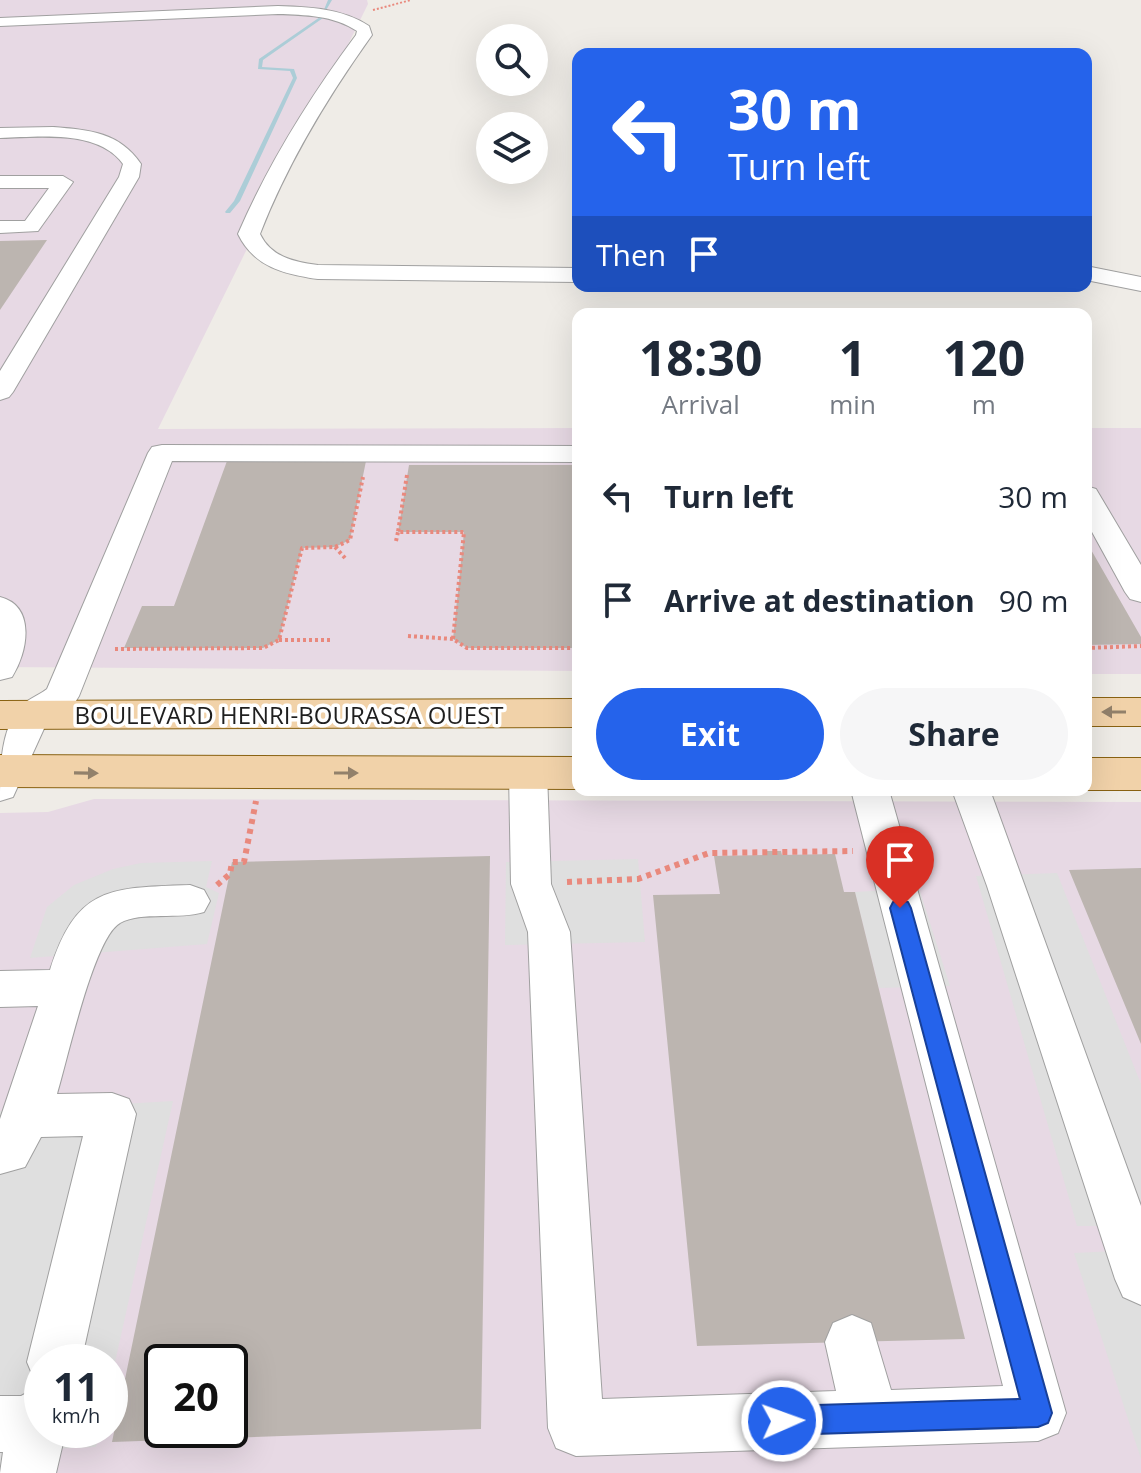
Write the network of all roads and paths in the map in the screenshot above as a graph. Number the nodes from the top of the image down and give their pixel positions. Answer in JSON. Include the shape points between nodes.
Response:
{"nodes":[{"id":1,"x":0,"y":22,"type":"edge"},
{"id":2,"x":0,"y":133,"type":"edge"},
{"id":3,"x":0,"y":182,"type":"edge"},
{"id":4,"x":0,"y":227,"type":"edge"},
{"id":5,"x":1092,"y":274,"type":"edge"},
{"id":6,"x":572,"y":275,"type":"edge"},
{"id":7,"x":1141,"y":284,"type":"edge"},
{"id":8,"x":0,"y":392,"type":"edge"},
{"id":9,"x":572,"y":454,"type":"edge"},
{"id":10,"x":409,"y":465,"type":"dead end"},
{"id":11,"x":363,"y":474,"type":"dead end"},
{"id":12,"x":1092,"y":506,"type":"edge"},
{"id":13,"x":398,"y":532,"type":"junction"},
{"id":14,"x":396,"y":541,"type":"dead end"},
{"id":15,"x":335,"y":547,"type":"junction"},
{"id":16,"x":345,"y":558,"type":"dead end"},
{"id":17,"x":1141,"y":592,"type":"edge"},
{"id":18,"x":0,"y":607,"type":"edge"},
{"id":19,"x":408,"y":636,"type":"dead end"},
{"id":20,"x":453,"y":639,"type":"junction"},
{"id":21,"x":279,"y":640,"type":"junction"},
{"id":22,"x":331,"y":640,"type":"dead end"},
{"id":23,"x":1141,"y":646,"type":"edge"},
{"id":24,"x":124,"y":648,"type":"dead end"},
{"id":25,"x":572,"y":648,"type":"edge"},
{"id":26,"x":1092,"y":648,"type":"edge"},
{"id":27,"x":0,"y":669,"type":"edge"},
{"id":28,"x":1092,"y":712,"type":"edge"},
{"id":29,"x":1141,"y":712,"type":"edge"},
{"id":30,"x":572,"y":713,"type":"edge"},
{"id":31,"x":16,"y":715,"type":"edge"},
{"id":32,"x":528,"y":773,"type":"junction"},
{"id":33,"x":572,"y":773,"type":"edge"},
{"id":34,"x":1092,"y":774,"type":"edge"},
{"id":35,"x":1141,"y":774,"type":"edge"},
{"id":36,"x":3,"y":777,"type":"edge"},
{"id":37,"x":258,"y":793,"type":"dead end"},
{"id":38,"x":872,"y":796,"type":"edge"},
{"id":39,"x":973,"y":796,"type":"edge"},
{"id":40,"x":846,"y":851,"type":"dead end"},
{"id":41,"x":531,"y":884,"type":"junction"},
{"id":42,"x":202,"y":894,"type":"joint"},
{"id":43,"x":66,"y":988,"type":"junction"},
{"id":44,"x":0,"y":989,"type":"edge"},
{"id":45,"x":9,"y":1150,"type":"edge"},
{"id":46,"x":1141,"y":1279,"type":"edge"},
{"id":47,"x":852,"y":1342,"type":"dead end"},
{"id":48,"x":58,"y":1344,"type":"edge"},
{"id":49,"x":870,"y":1418,"type":"junction"}],
"edges":[{"from":1,"to":6,"type":"street","via":[[278,10],[358,24],[364,35],[295,138],[256,215],[249,234],[255,246],[273,261],[302,270]]},
{"from":2,"to":8,"type":"street","via":[[98,139],[122,150],[132,168]]},
{"from":3,"to":4,"type":"street","via":[[63,182],[31,227]]},
{"from":5,"to":7,"type":"street"},
{"from":9,"to":31,"type":"street","via":[[162,453],[62,696]]},
{"from":10,"to":13,"type":"path"},
{"from":11,"to":15,"type":"path","via":[[350,540]]},
{"from":12,"to":17,"type":"street"},
{"from":13,"to":14,"type":"path"},
{"from":13,"to":20,"type":"path","via":[[464,532]]},
{"from":15,"to":16,"type":"path"},
{"from":15,"to":21,"type":"path","via":[[302,548]]},
{"from":18,"to":27,"type":"street","via":[[11,628]]},
{"from":19,"to":20,"type":"path"},
{"from":20,"to":25,"type":"path","via":[[467,648]]},
{"from":21,"to":22,"type":"path"},
{"from":21,"to":24,"type":"path","via":[[263,648]]},
{"from":23,"to":26,"type":"path"},
{"from":29,"to":28,"type":"main road","one_way":true},
{"from":30,"to":31,"type":"main road","name":"BOULEVARD HENRI-BOURASSA OUEST"},
{"from":31,"to":36,"type":"street"},
{"from":32,"to":33,"type":"main road"},
{"from":36,"to":32,"type":"main road","one_way":true},
{"from":32,"to":41,"type":"street"},
{"from":34,"to":35,"type":"main road"},
{"from":37,"to":42,"type":"path","via":[[244,862],[232,862],[230,874]]},
{"from":38,"to":49,"type":"street","via":[[1038,1413]]},
{"from":39,"to":46,"type":"street"},
{"from":40,"to":41,"type":"path","via":[[709,853],[638,879]]},
{"from":41,"to":49,"type":"street","via":[[549,932],[576,1428]]},
{"from":42,"to":43,"type":"street","via":[[101,912],[80,941]]},
{"from":43,"to":44,"type":"street"},
{"from":43,"to":45,"type":"street"},
{"from":45,"to":48,"type":"street","via":[[112,1114]]},
{"from":47,"to":49,"type":"street"}]}
